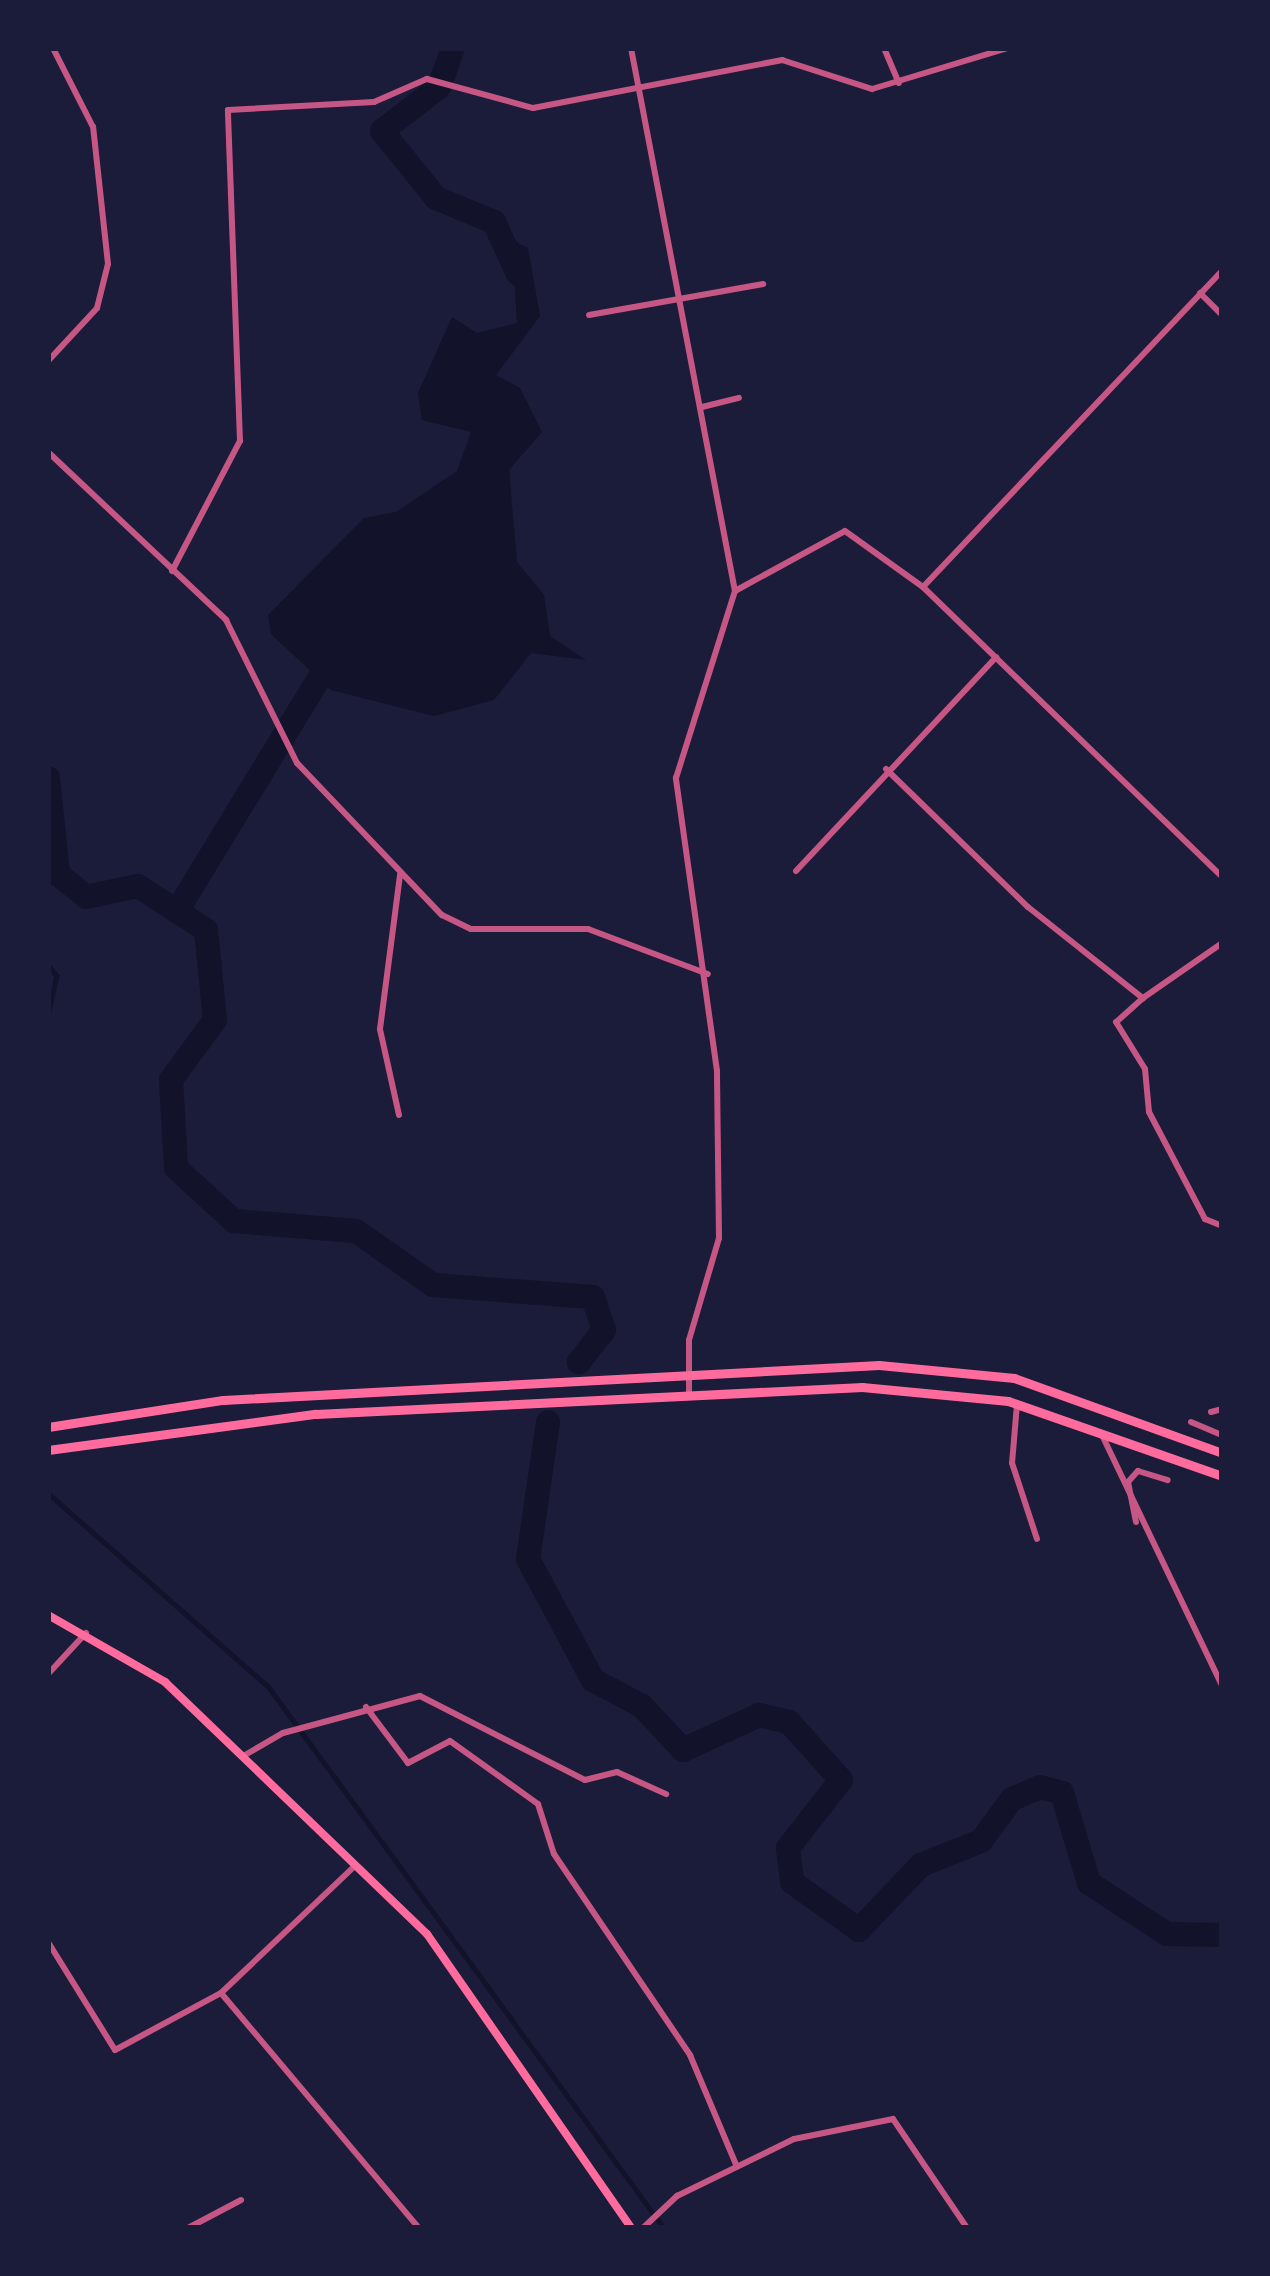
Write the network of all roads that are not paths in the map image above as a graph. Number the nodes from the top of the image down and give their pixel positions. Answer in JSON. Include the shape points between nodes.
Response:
{"nodes":[{"id":1,"x":53,"y":48,"type":"edge"},
{"id":2,"x":631,"y":48,"type":"edge"},
{"id":3,"x":884,"y":48,"type":"edge"},
{"id":4,"x":1008,"y":48,"type":"edge"},
{"id":5,"x":899,"y":83,"type":"junction"},
{"id":6,"x":638,"y":86,"type":"junction"},
{"id":7,"x":1222,"y":271,"type":"edge"},
{"id":8,"x":763,"y":284,"type":"dead end"},
{"id":9,"x":1200,"y":293,"type":"junction"},
{"id":10,"x":678,"y":296,"type":"junction"},
{"id":11,"x":590,"y":315,"type":"dead end"},
{"id":12,"x":1222,"y":315,"type":"edge"},
{"id":13,"x":48,"y":361,"type":"edge"},
{"id":14,"x":739,"y":398,"type":"dead end"},
{"id":15,"x":702,"y":407,"type":"junction"},
{"id":16,"x":48,"y":452,"type":"edge"},
{"id":17,"x":172,"y":571,"type":"junction"},
{"id":18,"x":923,"y":587,"type":"junction"},
{"id":19,"x":735,"y":591,"type":"junction"},
{"id":20,"x":996,"y":657,"type":"junction"},
{"id":21,"x":886,"y":769,"type":"junction"},
{"id":22,"x":796,"y":871,"type":"dead end"},
{"id":23,"x":400,"y":874,"type":"junction"},
{"id":24,"x":1222,"y":877,"type":"edge"},
{"id":25,"x":1222,"y":943,"type":"edge"},
{"id":26,"x":708,"y":974,"type":"junction"},
{"id":27,"x":1143,"y":998,"type":"junction"},
{"id":28,"x":399,"y":1115,"type":"dead end"},
{"id":29,"x":1222,"y":1226,"type":"edge"},
{"id":30,"x":690,"y":1374,"type":"junction"},
{"id":31,"x":689,"y":1395,"type":"junction"},
{"id":32,"x":1017,"y":1404,"type":"junction"},
{"id":33,"x":1222,"y":1409,"type":"edge"},
{"id":34,"x":1211,"y":1412,"type":"dead end"},
{"id":35,"x":1191,"y":1422,"type":"dead end"},
{"id":36,"x":48,"y":1427,"type":"edge"},
{"id":37,"x":1101,"y":1430,"type":"junction"},
{"id":38,"x":1222,"y":1435,"type":"edge"},
{"id":39,"x":48,"y":1450,"type":"edge"},
{"id":40,"x":1222,"y":1453,"type":"edge"},
{"id":41,"x":1222,"y":1477,"type":"edge"},
{"id":42,"x":1168,"y":1480,"type":"dead end"},
{"id":43,"x":1136,"y":1522,"type":"junction"},
{"id":44,"x":1036,"y":1539,"type":"dead end"},
{"id":45,"x":48,"y":1616,"type":"edge"},
{"id":46,"x":86,"y":1633,"type":"junction"},
{"id":47,"x":48,"y":1674,"type":"edge"},
{"id":48,"x":1222,"y":1686,"type":"edge"},
{"id":49,"x":366,"y":1707,"type":"junction"},
{"id":50,"x":245,"y":1755,"type":"junction"},
{"id":51,"x":667,"y":1794,"type":"dead end"},
{"id":52,"x":358,"y":1864,"type":"junction"},
{"id":53,"x":48,"y":1942,"type":"edge"},
{"id":54,"x":221,"y":1993,"type":"junction"},
{"id":55,"x":737,"y":2167,"type":"junction"},
{"id":56,"x":241,"y":2200,"type":"dead end"},
{"id":57,"x":188,"y":2228,"type":"edge"},
{"id":58,"x":418,"y":2228,"type":"edge"},
{"id":59,"x":631,"y":2228,"type":"edge"},
{"id":60,"x":643,"y":2228,"type":"edge"},
{"id":61,"x":967,"y":2228,"type":"edge"}],
"edges":[{"from":1,"to":13,"type":"street","via":[[93,127],[108,264],[97,308]]},
{"from":2,"to":6,"type":"street"},
{"from":3,"to":5,"type":"street"},
{"from":4,"to":5,"type":"street"},
{"from":5,"to":6,"type":"street","via":[[852,86],[815,63],[782,60]]},
{"from":6,"to":10,"type":"street"},
{"from":6,"to":17,"type":"street","via":[[533,108],[427,80],[374,103],[228,110],[240,441]]},
{"from":7,"to":9,"type":"street"},
{"from":8,"to":10,"type":"street"},
{"from":9,"to":12,"type":"street"},
{"from":9,"to":18,"type":"street"},
{"from":10,"to":11,"type":"street"},
{"from":10,"to":15,"type":"street"},
{"from":14,"to":15,"type":"street"},
{"from":15,"to":19,"type":"street"},
{"from":16,"to":17,"type":"street"},
{"from":17,"to":23,"type":"street","via":[[226,620],[287,748]]},
{"from":18,"to":19,"type":"street","via":[[845,531]]},
{"from":18,"to":20,"type":"street"},
{"from":19,"to":26,"type":"street","via":[[676,778]]},
{"from":20,"to":21,"type":"street"},
{"from":20,"to":24,"type":"street"},
{"from":21,"to":22,"type":"street"},
{"from":21,"to":27,"type":"street","via":[[1028,907]]},
{"from":23,"to":26,"type":"street","via":[[471,929],[558,923]]},
{"from":23,"to":28,"type":"street","via":[[380,1029]]},
{"from":25,"to":27,"type":"street"},
{"from":26,"to":30,"type":"street","via":[[719,1238],[689,1340]]},
{"from":27,"to":29,"type":"street","via":[[1116,1022],[1145,1069],[1148,1112],[1205,1220]]},
{"from":30,"to":31,"type":"street"},
{"from":30,"to":36,"type":"highway","via":[[224,1400]]},
{"from":30,"to":40,"type":"highway","via":[[978,1372]]},
{"from":31,"to":32,"type":"highway","via":[[862,1387]]},
{"from":31,"to":39,"type":"highway","via":[[316,1414]]},
{"from":32,"to":37,"type":"highway"},
{"from":32,"to":44,"type":"street","via":[[1012,1463]]},
{"from":33,"to":34,"type":"street"},
{"from":35,"to":38,"type":"street"},
{"from":37,"to":41,"type":"highway"},
{"from":37,"to":43,"type":"street"},
{"from":42,"to":43,"type":"street","via":[[1138,1471],[1128,1482]]},
{"from":43,"to":48,"type":"street"},
{"from":45,"to":46,"type":"main road"},
{"from":46,"to":47,"type":"street"},
{"from":46,"to":50,"type":"main road","via":[[165,1682]]},
{"from":49,"to":50,"type":"street"},
{"from":49,"to":51,"type":"street","via":[[420,1696],[585,1780],[617,1772]]},
{"from":49,"to":55,"type":"street","via":[[408,1763],[450,1741],[538,1804],[554,1854],[690,2055]]},
{"from":50,"to":52,"type":"main road"},
{"from":52,"to":54,"type":"street"},
{"from":52,"to":59,"type":"main road","via":[[427,1934]]},
{"from":53,"to":54,"type":"street","via":[[115,2050]]},
{"from":54,"to":58,"type":"street"},
{"from":55,"to":60,"type":"street","via":[[677,2195]]},
{"from":55,"to":61,"type":"street","via":[[794,2139],[893,2120]]},
{"from":56,"to":57,"type":"street"}]}
